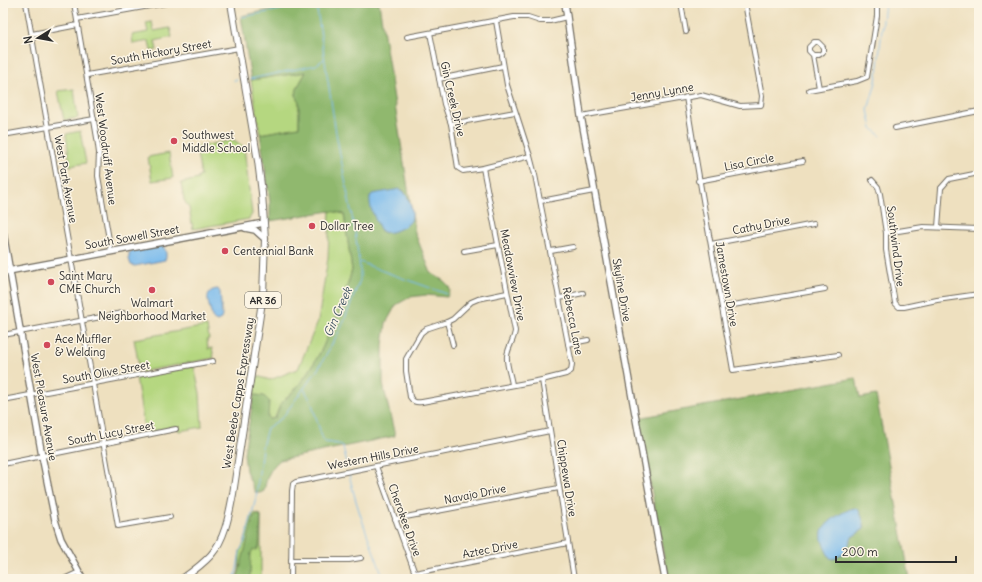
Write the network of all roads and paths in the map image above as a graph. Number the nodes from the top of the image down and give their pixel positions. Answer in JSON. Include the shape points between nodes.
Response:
{"nodes":[{"id":1,"x":26,"y":3,"type":"edge"},
{"id":2,"x":74,"y":3,"type":"edge"},
{"id":3,"x":166,"y":3,"type":"edge"},
{"id":4,"x":231,"y":3,"type":"edge"},
{"id":5,"x":565,"y":3,"type":"edge"},
{"id":6,"x":681,"y":3,"type":"edge"},
{"id":7,"x":745,"y":3,"type":"edge"},
{"id":8,"x":877,"y":3,"type":"edge"},
{"id":9,"x":567,"y":18,"type":"junction"},
{"id":10,"x":77,"y":19,"type":"junction"},
{"id":11,"x":496,"y":21,"type":"junction"},
{"id":12,"x":78,"y":25,"type":"junction"},
{"id":13,"x":686,"y":32,"type":"dead end"},
{"id":14,"x":430,"y":33,"type":"junction"},
{"id":15,"x":32,"y":34,"type":"junction"},
{"id":16,"x":407,"y":37,"type":"dead end"},
{"id":17,"x":239,"y":48,"type":"junction"},
{"id":18,"x":813,"y":55,"type":"dead end"},
{"id":19,"x":503,"y":66,"type":"junction"},
{"id":20,"x":86,"y":75,"type":"junction"},
{"id":21,"x":439,"y":79,"type":"junction"},
{"id":22,"x":819,"y":88,"type":"junction"},
{"id":23,"x":809,"y":90,"type":"dead end"},
{"id":24,"x":686,"y":97,"type":"junction"},
{"id":25,"x":979,"y":111,"type":"edge"},
{"id":26,"x":515,"y":112,"type":"junction"},
{"id":27,"x":581,"y":116,"type":"junction"},
{"id":28,"x":94,"y":119,"type":"junction"},
{"id":29,"x":451,"y":124,"type":"junction"},
{"id":30,"x":47,"y":127,"type":"junction"},
{"id":31,"x":894,"y":128,"type":"dead end"},
{"id":32,"x":3,"y":135,"type":"edge"},
{"id":33,"x":530,"y":156,"type":"junction"},
{"id":34,"x":803,"y":161,"type":"dead end"},
{"id":35,"x":483,"y":168,"type":"junction"},
{"id":36,"x":979,"y":173,"type":"edge"},
{"id":37,"x":872,"y":180,"type":"dead end"},
{"id":38,"x":698,"y":181,"type":"junction"},
{"id":39,"x":594,"y":192,"type":"junction"},
{"id":40,"x":541,"y":201,"type":"junction"},
{"id":41,"x":264,"y":223,"type":"junction"},
{"id":42,"x":814,"y":224,"type":"dead end"},
{"id":43,"x":239,"y":227,"type":"junction"},
{"id":44,"x":938,"y":227,"type":"junction"},
{"id":45,"x":979,"y":228,"type":"edge"},
{"id":46,"x":3,"y":232,"type":"edge"},
{"id":47,"x":886,"y":233,"type":"junction"},
{"id":48,"x":265,"y":239,"type":"junction"},
{"id":49,"x":711,"y":244,"type":"junction"},
{"id":50,"x":498,"y":245,"type":"junction"},
{"id":51,"x":573,"y":247,"type":"dead end"},
{"id":52,"x":111,"y":251,"type":"junction"},
{"id":53,"x":464,"y":251,"type":"dead end"},
{"id":54,"x":551,"y":251,"type":"junction"},
{"id":55,"x":70,"y":259,"type":"junction"},
{"id":56,"x":10,"y":270,"type":"junction"},
{"id":57,"x":3,"y":272,"type":"edge"},
{"id":58,"x":825,"y":289,"type":"dead end"},
{"id":59,"x":507,"y":293,"type":"junction"},
{"id":60,"x":583,"y":293,"type":"dead end"},
{"id":61,"x":979,"y":294,"type":"edge"},
{"id":62,"x":560,"y":298,"type":"junction"},
{"id":63,"x":722,"y":307,"type":"junction"},
{"id":64,"x":123,"y":313,"type":"dead end"},
{"id":65,"x":81,"y":320,"type":"junction"},
{"id":66,"x":447,"y":322,"type":"junction"},
{"id":67,"x":20,"y":332,"type":"junction"},
{"id":68,"x":3,"y":335,"type":"edge"},
{"id":69,"x":588,"y":340,"type":"dead end"},
{"id":70,"x":568,"y":344,"type":"junction"},
{"id":71,"x":453,"y":345,"type":"dead end"},
{"id":72,"x":838,"y":355,"type":"dead end"},
{"id":73,"x":213,"y":361,"type":"dead end"},
{"id":74,"x":542,"y":380,"type":"junction"},
{"id":75,"x":92,"y":384,"type":"junction"},
{"id":76,"x":512,"y":385,"type":"junction"},
{"id":77,"x":31,"y":394,"type":"junction"},
{"id":78,"x":3,"y":400,"type":"edge"},
{"id":79,"x":176,"y":429,"type":"dead end"},
{"id":80,"x":550,"y":431,"type":"junction"},
{"id":81,"x":104,"y":444,"type":"junction"},
{"id":82,"x":42,"y":456,"type":"junction"},
{"id":83,"x":3,"y":464,"type":"edge"},
{"id":84,"x":376,"y":466,"type":"junction"},
{"id":85,"x":559,"y":488,"type":"junction"},
{"id":86,"x":170,"y":517,"type":"dead end"},
{"id":87,"x":395,"y":519,"type":"junction"},
{"id":88,"x":568,"y":543,"type":"junction"},
{"id":89,"x":361,"y":558,"type":"dead end"},
{"id":90,"x":291,"y":560,"type":"junction"},
{"id":91,"x":79,"y":572,"type":"junction"},
{"id":92,"x":415,"y":573,"type":"junction"},
{"id":93,"x":64,"y":579,"type":"edge"},
{"id":94,"x":83,"y":579,"type":"edge"},
{"id":95,"x":182,"y":579,"type":"edge"},
{"id":96,"x":291,"y":579,"type":"edge"},
{"id":97,"x":417,"y":579,"type":"edge"},
{"id":98,"x":574,"y":579,"type":"edge"},
{"id":99,"x":665,"y":579,"type":"edge"}],
"edges":[{"from":1,"to":15,"type":"street","name":"West Park Avenue"},
{"from":2,"to":10,"type":"street","name":"West Woodruff Avenue"},
{"from":3,"to":10,"type":"street"},
{"from":4,"to":17,"type":"main road","name":"West Beebe Capps Expressway","number":"AR 36"},
{"from":5,"to":9,"type":"street","name":"Skyline Drive"},
{"from":6,"to":13,"type":"street"},
{"from":7,"to":24,"type":"street","name":"Jenny Lynne","via":[[762,105],[740,106],[701,95]]},
{"from":8,"to":22,"type":"street","via":[[867,77]]},
{"from":9,"to":11,"type":"street","via":[[540,21],[528,16]]},
{"from":9,"to":27,"type":"street","name":"Skyline Drive"},
{"from":10,"to":12,"type":"street","name":"West Woodruff Avenue"},
{"from":11,"to":14,"type":"street"},
{"from":11,"to":19,"type":"street","name":"Rebecca Lane"},
{"from":12,"to":15,"type":"street"},
{"from":12,"to":20,"type":"street","name":"West Woodruff Avenue"},
{"from":14,"to":16,"type":"street"},
{"from":14,"to":21,"type":"street","name":"Gin Creek Drive"},
{"from":15,"to":30,"type":"street","name":"West Park Avenue"},
{"from":17,"to":20,"type":"street","name":"South Hickory Street"},
{"from":17,"to":41,"type":"main road","name":"West Beebe Capps Expressway","number":"AR 36","via":[[260,173]]},
{"from":18,"to":22,"type":"street"},
{"from":19,"to":21,"type":"street"},
{"from":19,"to":26,"type":"street","name":"Rebecca Lane"},
{"from":20,"to":28,"type":"street","name":"West Woodruff Avenue"},
{"from":21,"to":29,"type":"street","name":"Gin Creek Drive"},
{"from":22,"to":23,"type":"street"},
{"from":24,"to":27,"type":"street","name":"Jenny Lynne"},
{"from":24,"to":38,"type":"street","name":"Jamestown Drive"},
{"from":25,"to":31,"type":"street"},
{"from":26,"to":29,"type":"street"},
{"from":26,"to":33,"type":"street","name":"Rebecca Lane"},
{"from":27,"to":39,"type":"street","name":"Skyline Drive"},
{"from":28,"to":30,"type":"street"},
{"from":28,"to":52,"type":"street","name":"West Woodruff Avenue","via":[[99,153],[98,176]]},
{"from":29,"to":35,"type":"street","name":"Gin Creek Drive","via":[[458,168],[463,171]]},
{"from":30,"to":32,"type":"street"},
{"from":30,"to":55,"type":"street","name":"West Park Avenue"},
{"from":33,"to":35,"type":"street"},
{"from":33,"to":40,"type":"street","name":"Rebecca Lane"},
{"from":34,"to":38,"type":"street","name":"Lisa Circle"},
{"from":35,"to":50,"type":"street","name":"Meadowview Drive"},
{"from":36,"to":44,"type":"street","via":[[949,179],[941,188]]},
{"from":37,"to":47,"type":"street","name":"Southwind Drive","via":[[880,194]]},
{"from":38,"to":49,"type":"street","name":"Jamestown Drive"},
{"from":39,"to":40,"type":"street"},
{"from":39,"to":99,"type":"street","name":"Skyline Drive"},
{"from":40,"to":54,"type":"street","name":"Rebecca Lane"},
{"from":41,"to":43,"type":"street","name":"South Sowell Street"},
{"from":41,"to":48,"type":"main road","name":"West Beebe Capps Expressway","number":"AR 36"},
{"from":42,"to":49,"type":"street","name":"Cathy Drive"},
{"from":43,"to":48,"type":"street","via":[[255,230]]},
{"from":43,"to":52,"type":"street","name":"South Sowell Street"},
{"from":44,"to":45,"type":"street"},
{"from":44,"to":47,"type":"street"},
{"from":46,"to":56,"type":"street","name":"West Pleasure Avenue"},
{"from":47,"to":61,"type":"street","name":"Southwind Drive","via":[[886,250],[895,303],[899,307]]},
{"from":48,"to":95,"type":"main road","name":"West Beebe Capps Expressway","number":"AR 36","via":[[263,295],[229,514],[225,529],[212,554]]},
{"from":49,"to":63,"type":"street","name":"Jamestown Drive"},
{"from":50,"to":53,"type":"street"},
{"from":50,"to":59,"type":"street","name":"Meadowview Drive"},
{"from":51,"to":54,"type":"street"},
{"from":52,"to":55,"type":"street","name":"South Sowell Street"},
{"from":54,"to":62,"type":"street","name":"Rebecca Lane"},
{"from":55,"to":56,"type":"street","name":"South Sowell Street"},
{"from":55,"to":65,"type":"street","name":"West Park Avenue"},
{"from":56,"to":57,"type":"street","name":"South Sowell Street"},
{"from":56,"to":67,"type":"street","name":"West Pleasure Avenue"},
{"from":58,"to":63,"type":"street"},
{"from":59,"to":66,"type":"street","name":"Rebecca Lane","via":[[471,302]]},
{"from":59,"to":76,"type":"street","name":"Meadowview Drive","via":[[516,331],[507,356]]},
{"from":60,"to":62,"type":"street"},
{"from":62,"to":70,"type":"street","name":"Rebecca Lane"},
{"from":63,"to":72,"type":"street","name":"Jamestown Drive","via":[[734,370]]},
{"from":64,"to":65,"type":"street"},
{"from":65,"to":67,"type":"street"},
{"from":65,"to":75,"type":"street","name":"West Park Avenue"},
{"from":66,"to":71,"type":"street"},
{"from":66,"to":76,"type":"street","name":"Rebecca Lane","via":[[426,329],[406,359],[412,400],[418,403]]},
{"from":67,"to":68,"type":"street"},
{"from":67,"to":77,"type":"street","name":"West Pleasure Avenue"},
{"from":69,"to":70,"type":"street"},
{"from":70,"to":74,"type":"street","name":"Rebecca Lane","via":[[571,371]]},
{"from":73,"to":75,"type":"street","name":"South Olive Street"},
{"from":74,"to":76,"type":"street","name":"Rebecca Lane"},
{"from":74,"to":80,"type":"street","name":"Chippewa Drive"},
{"from":75,"to":77,"type":"street","name":"South Olive Street"},
{"from":75,"to":81,"type":"street","name":"West Park Avenue"},
{"from":77,"to":78,"type":"street","name":"South Olive Street"},
{"from":77,"to":82,"type":"street","name":"West Pleasure Avenue"},
{"from":79,"to":81,"type":"street","name":"South Lucy Street"},
{"from":80,"to":84,"type":"street","name":"Western Hills Drive"},
{"from":80,"to":85,"type":"street","name":"Chippewa Drive"},
{"from":81,"to":82,"type":"street","name":"South Lucy Street"},
{"from":81,"to":86,"type":"street","name":"West Park Avenue","via":[[118,526]]},
{"from":82,"to":83,"type":"street","name":"South Lucy Street"},
{"from":82,"to":91,"type":"street","name":"West Pleasure Avenue","via":[[58,530]]},
{"from":84,"to":87,"type":"street","name":"Cherokee Drive"},
{"from":84,"to":90,"type":"street","name":"Western Hills Drive","via":[[301,480],[293,484]]},
{"from":85,"to":87,"type":"street","name":"Navajo Drive"},
{"from":85,"to":88,"type":"street","name":"Chippewa Drive"},
{"from":87,"to":92,"type":"street","name":"Cherokee Drive"},
{"from":88,"to":92,"type":"street","name":"Aztec Drive"},
{"from":88,"to":98,"type":"street","name":"Chippewa Drive"},
{"from":89,"to":90,"type":"street"},
{"from":90,"to":96,"type":"street","name":"Western Hills Drive"},
{"from":91,"to":93,"type":"street"},
{"from":91,"to":94,"type":"street","name":"West Pleasure Avenue"},
{"from":92,"to":97,"type":"street","name":"Cherokee Drive"}]}
